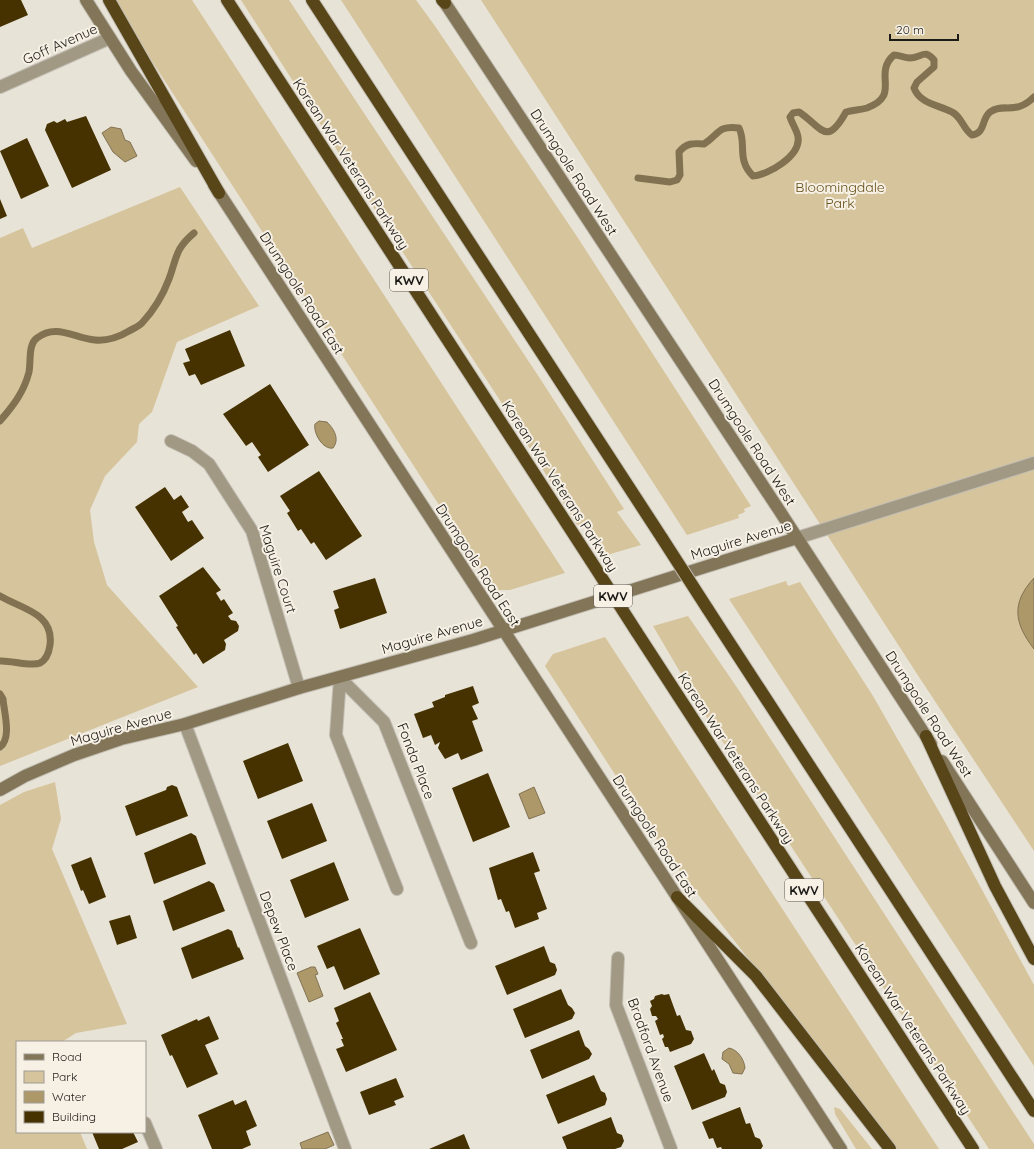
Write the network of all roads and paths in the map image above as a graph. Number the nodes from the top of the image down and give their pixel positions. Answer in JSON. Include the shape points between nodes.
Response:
{"nodes":[{"id":1,"x":86,"y":0,"type":"edge"},
{"id":2,"x":109,"y":0,"type":"edge"},
{"id":3,"x":227,"y":0,"type":"edge"},
{"id":4,"x":312,"y":0,"type":"edge"},
{"id":5,"x":444,"y":1,"type":"edge"},
{"id":6,"x":110,"y":38,"type":"junction"},
{"id":7,"x":0,"y":86,"type":"edge"},
{"id":8,"x":219,"y":193,"type":"junction"},
{"id":9,"x":171,"y":441,"type":"dead end"},
{"id":10,"x":1034,"y":462,"type":"edge"},
{"id":11,"x":797,"y":538,"type":"junction"},
{"id":12,"x":503,"y":630,"type":"junction"},
{"id":13,"x":340,"y":678,"type":"junction"},
{"id":14,"x":299,"y":688,"type":"junction"},
{"id":15,"x":185,"y":724,"type":"junction"},
{"id":16,"x":926,"y":736,"type":"junction"},
{"id":17,"x":0,"y":790,"type":"edge"},
{"id":18,"x":397,"y":889,"type":"dead end"},
{"id":19,"x":677,"y":898,"type":"junction"},
{"id":20,"x":1034,"y":903,"type":"edge"},
{"id":21,"x":471,"y":943,"type":"dead end"},
{"id":22,"x":618,"y":958,"type":"dead end"},
{"id":23,"x":1034,"y":959,"type":"edge"},
{"id":24,"x":1034,"y":1111,"type":"edge"},
{"id":25,"x":146,"y":1125,"type":"edge"},
{"id":26,"x":156,"y":1149,"type":"edge"},
{"id":27,"x":345,"y":1149,"type":"edge"},
{"id":28,"x":671,"y":1149,"type":"edge"},
{"id":29,"x":841,"y":1149,"type":"edge"},
{"id":30,"x":890,"y":1149,"type":"edge"},
{"id":31,"x":973,"y":1149,"type":"edge"}],
"edges":[{"from":1,"to":6,"type":"main road","name":"Drumgoole Road East"},
{"from":2,"to":8,"type":"highway"},
{"from":3,"to":31,"type":"highway","name":"Korean War Veterans Parkway","number":"KWV","bridge":true},
{"from":4,"to":24,"type":"highway","bridge":true},
{"from":5,"to":11,"type":"main road","name":"Drumgoole Road West"},
{"from":6,"to":7,"type":"street","name":"Goff Avenue"},
{"from":6,"to":8,"type":"main road","name":"Drumgoole Road East"},
{"from":8,"to":12,"type":"main road","name":"Drumgoole Road East"},
{"from":9,"to":14,"type":"street","name":"Maguire Court","via":[[192,451],[209,464],[252,531]]},
{"from":10,"to":11,"type":"street","name":"Maguire Avenue"},
{"from":11,"to":12,"type":"main road","name":"Maguire Avenue"},
{"from":11,"to":16,"type":"main road","name":"Drumgoole Road West"},
{"from":12,"to":13,"type":"main road","name":"Maguire Avenue"},
{"from":12,"to":19,"type":"main road","name":"Drumgoole Road East"},
{"from":13,"to":14,"type":"main road","name":"Maguire Avenue"},
{"from":13,"to":18,"type":"street","via":[[336,735]]},
{"from":13,"to":21,"type":"street","name":"Fonda Place","via":[[384,722]]},
{"from":14,"to":15,"type":"main road","name":"Maguire Avenue"},
{"from":15,"to":17,"type":"main road","name":"Maguire Avenue","via":[[121,739],[74,755]]},
{"from":15,"to":27,"type":"street","name":"Depew Place"},
{"from":16,"to":20,"type":"main road","name":"Drumgoole Road West"},
{"from":16,"to":23,"type":"highway","via":[[995,886]]},
{"from":19,"to":29,"type":"main road","name":"Drumgoole Road East"},
{"from":19,"to":30,"type":"highway","via":[[756,976]]},
{"from":22,"to":28,"type":"street","name":"Bradford Avenue","via":[[616,1004]]},
{"from":25,"to":26,"type":"street"}]}
